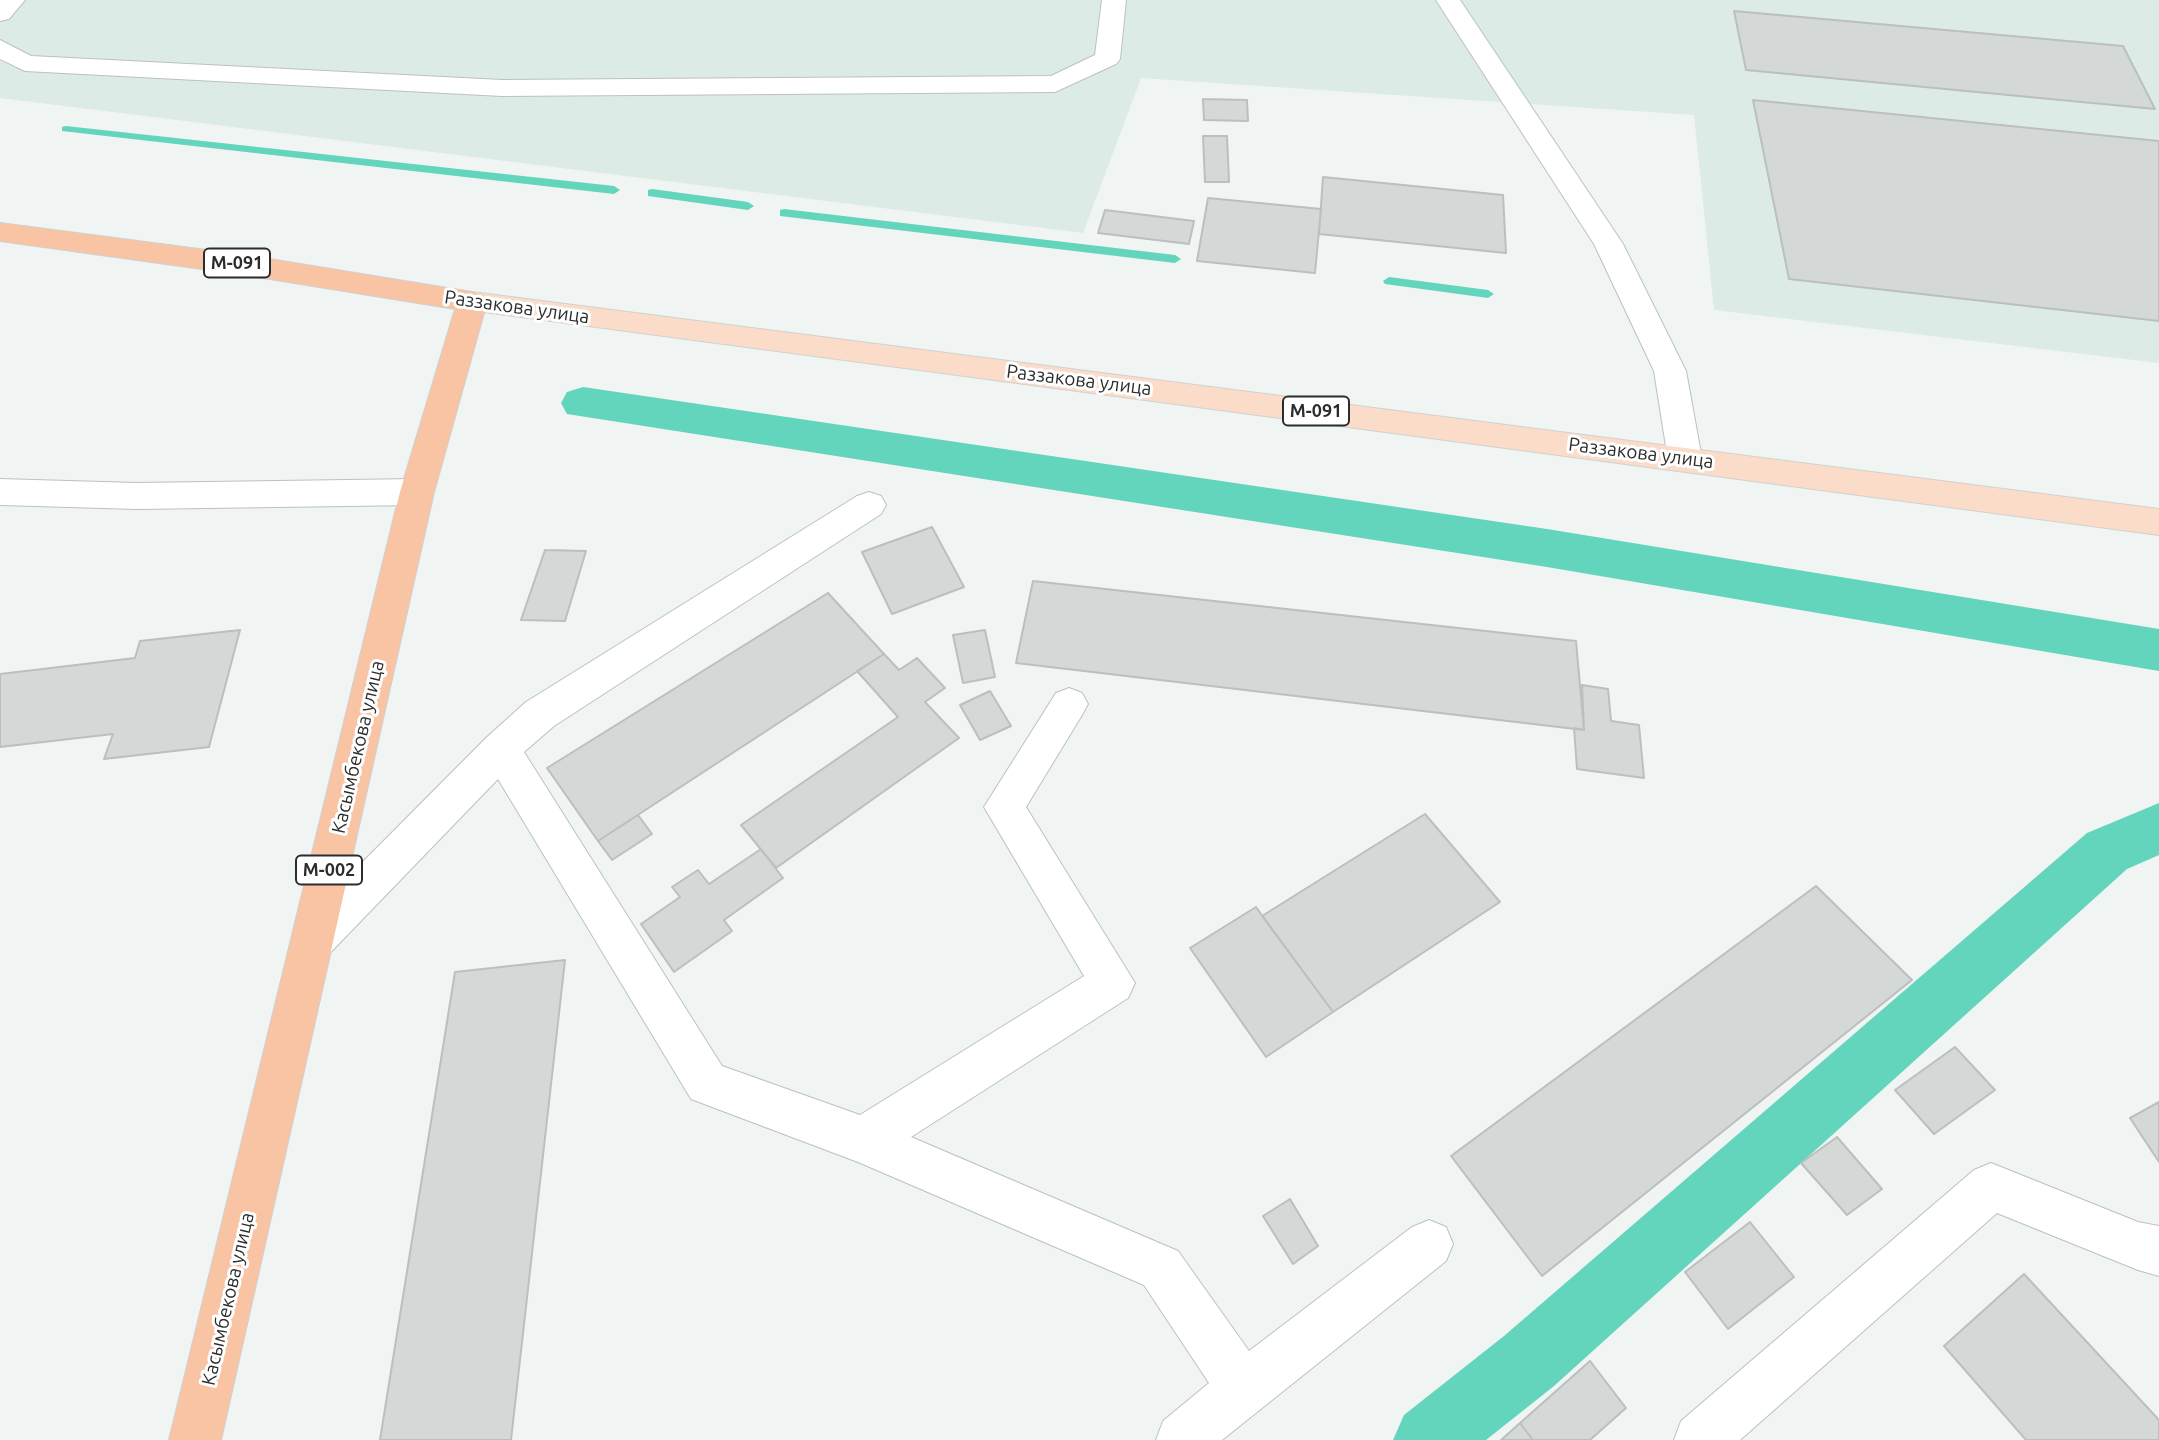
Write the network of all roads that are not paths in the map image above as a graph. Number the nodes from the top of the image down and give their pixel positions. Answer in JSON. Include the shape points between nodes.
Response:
{"nodes":[{"id":1,"x":13,"y":0,"type":"edge"},
{"id":2,"x":1114,"y":0,"type":"edge"},
{"id":3,"x":1448,"y":0,"type":"edge"},
{"id":4,"x":0,"y":14,"type":"edge"},
{"id":5,"x":0,"y":48,"type":"edge"},
{"id":6,"x":0,"y":232,"type":"edge"},
{"id":7,"x":472,"y":302,"type":"junction"},
{"id":8,"x":1685,"y":459,"type":"junction"},
{"id":9,"x":0,"y":492,"type":"edge"},
{"id":10,"x":417,"y":492,"type":"junction"},
{"id":11,"x":869,"y":505,"type":"dead end"},
{"id":12,"x":2159,"y":522,"type":"edge"},
{"id":13,"x":1069,"y":704,"type":"dead end"},
{"id":14,"x":501,"y":749,"type":"junction"},
{"id":15,"x":312,"y":942,"type":"junction"},
{"id":16,"x":863,"y":1140,"type":"junction"},
{"id":17,"x":1429,"y":1244,"type":"dead end"},
{"id":18,"x":2159,"y":1251,"type":"edge"},
{"id":19,"x":1243,"y":1388,"type":"junction"},
{"id":20,"x":195,"y":1440,"type":"edge"},
{"id":21,"x":1182,"y":1440,"type":"edge"},
{"id":22,"x":1700,"y":1440,"type":"edge"}],
"edges":[{"from":1,"to":4,"type":"street"},
{"from":2,"to":5,"type":"street","via":[[1107,59],[1055,84],[502,88],[25,63]]},
{"from":3,"to":8,"type":"street","via":[[1608,244],[1670,371]]},
{"from":6,"to":7,"type":"highway","name":"Раззакова улица","number":"М-091"},
{"from":7,"to":8,"type":"main road","name":"Раззакова улица","number":"М-091"},
{"from":7,"to":10,"type":"highway","name":"Касымбекова улица","number":"M-002"},
{"from":8,"to":12,"type":"main road","name":"Раззакова улица","number":"М-091"},
{"from":9,"to":10,"type":"street","via":[[137,496]]},
{"from":10,"to":15,"type":"highway","name":"Касымбекова улица","number":"M-002"},
{"from":11,"to":14,"type":"street","via":[[540,714]]},
{"from":13,"to":16,"type":"street","via":[[1004,807],[1113,983]]},
{"from":14,"to":15,"type":"street"},
{"from":14,"to":16,"type":"street","via":[[707,1083]]},
{"from":15,"to":20,"type":"highway","name":"Касымбекова улица","number":"M-002"},
{"from":16,"to":19,"type":"street","via":[[1161,1268]]},
{"from":17,"to":19,"type":"street"},
{"from":18,"to":22,"type":"street","via":[[1991,1188]]},
{"from":19,"to":21,"type":"street"}]}
